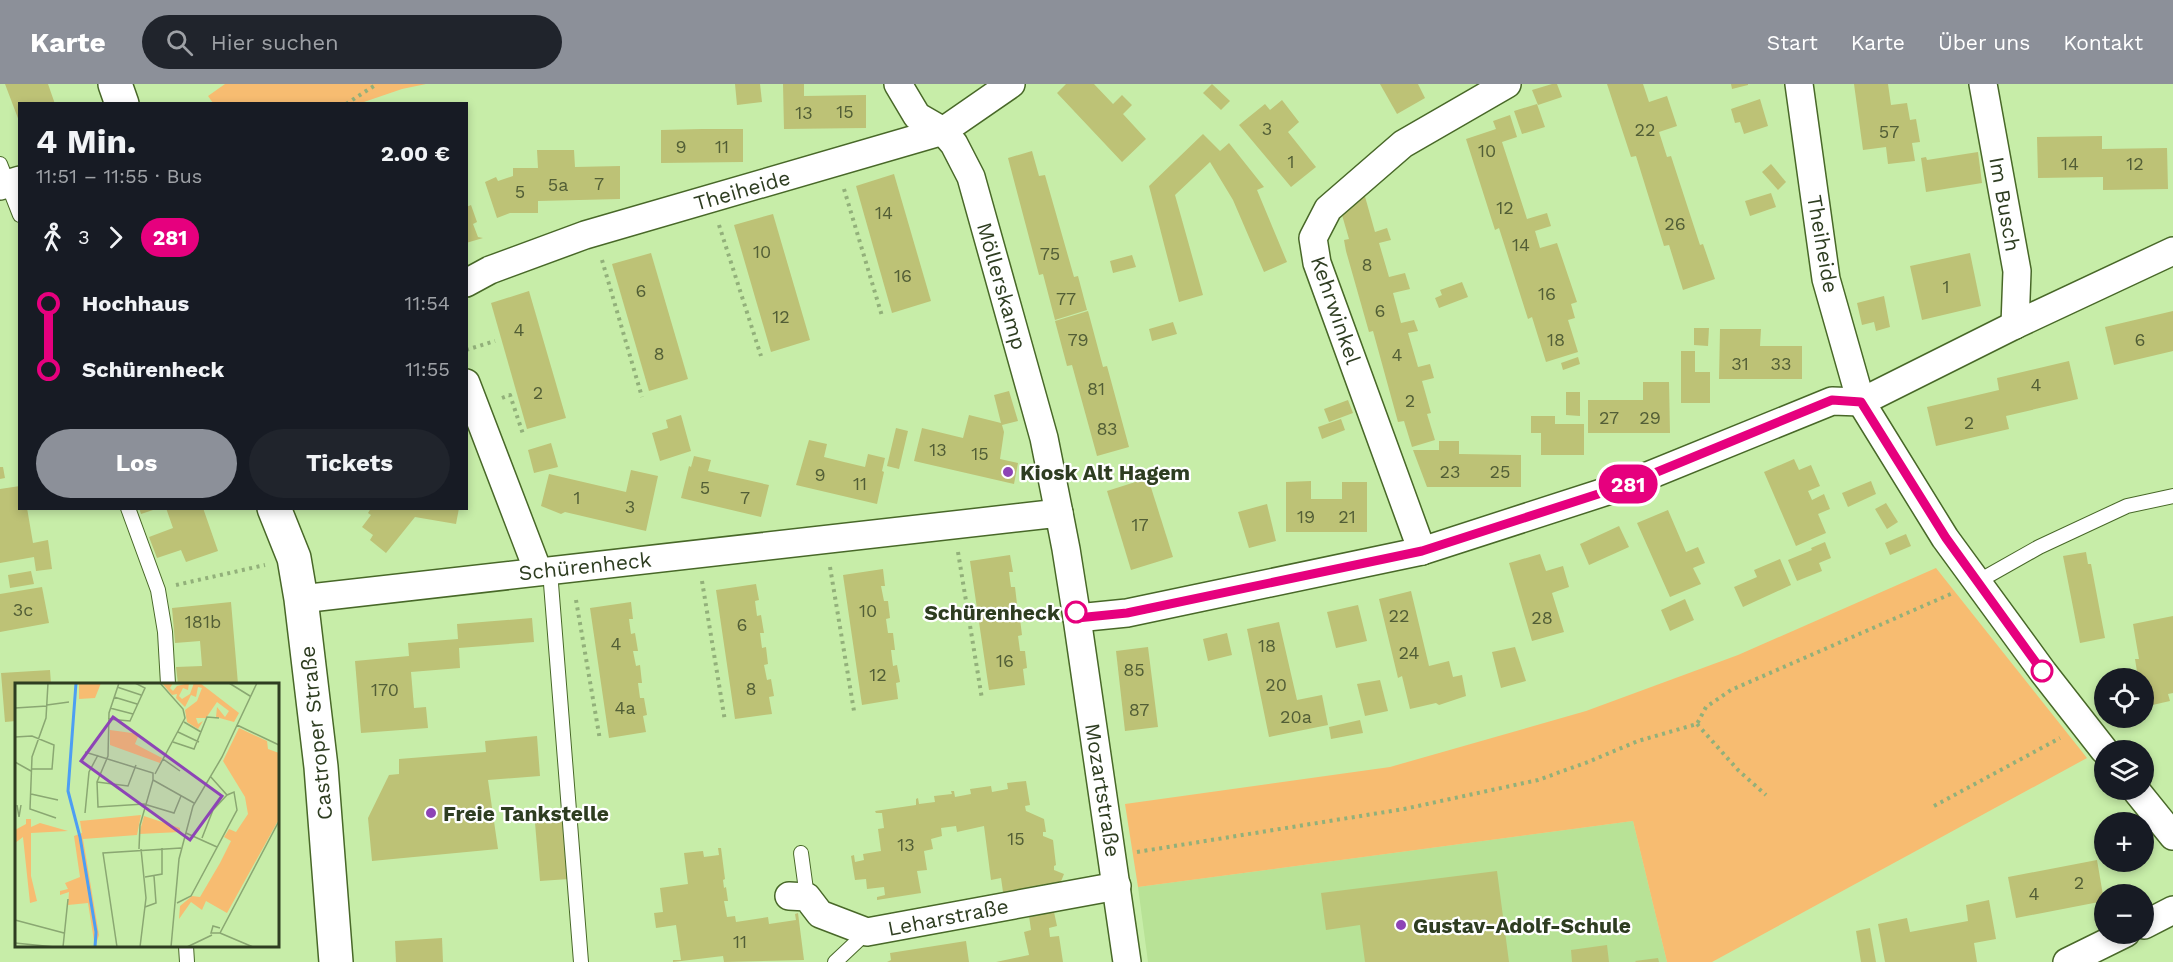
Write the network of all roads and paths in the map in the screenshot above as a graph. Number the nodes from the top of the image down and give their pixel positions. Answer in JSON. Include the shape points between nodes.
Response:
{"nodes":[{"id":1,"x":116,"y":84,"type":"edge"},
{"id":2,"x":377,"y":84,"type":"edge"},
{"id":3,"x":898,"y":84,"type":"edge"},
{"id":4,"x":1011,"y":84,"type":"edge"},
{"id":5,"x":1507,"y":84,"type":"edge"},
{"id":6,"x":1799,"y":84,"type":"edge"},
{"id":7,"x":1983,"y":84,"type":"edge"},
{"id":8,"x":121,"y":102,"type":"edge"},
{"id":9,"x":349,"y":102,"type":"edge"},
{"id":10,"x":943,"y":131,"type":"junction"},
{"id":11,"x":836,"y":162,"type":"junction"},
{"id":12,"x":7,"y":179,"type":"edge"},
{"id":13,"x":711,"y":199,"type":"junction"},
{"id":14,"x":18,"y":209,"type":"edge"},
{"id":15,"x":594,"y":233,"type":"junction"},
{"id":16,"x":2173,"y":251,"type":"edge"},
{"id":17,"x":468,"y":283,"type":"edge"},
{"id":18,"x":882,"y":316,"type":"dead end"},
{"id":19,"x":2015,"y":325,"type":"junction"},
{"id":20,"x":495,"y":341,"type":"dead end"},
{"id":21,"x":468,"y":349,"type":"edge"},
{"id":22,"x":761,"y":356,"type":"dead end"},
{"id":23,"x":468,"y":387,"type":"edge"},
{"id":24,"x":642,"y":397,"type":"dead end"},
{"id":25,"x":1861,"y":402,"type":"junction"},
{"id":26,"x":2173,"y":496,"type":"edge"},
{"id":27,"x":129,"y":510,"type":"edge"},
{"id":28,"x":275,"y":510,"type":"edge"},
{"id":29,"x":1059,"y":513,"type":"junction"},
{"id":30,"x":954,"y":525,"type":"junction"},
{"id":31,"x":826,"y":540,"type":"junction"},
{"id":32,"x":1422,"y":551,"type":"junction"},
{"id":33,"x":698,"y":554,"type":"junction"},
{"id":34,"x":294,"y":558,"type":"junction"},
{"id":35,"x":553,"y":570,"type":"junction"},
{"id":36,"x":1977,"y":582,"type":"junction"},
{"id":37,"x":158,"y":590,"type":"junction"},
{"id":38,"x":301,"y":599,"type":"junction"},
{"id":39,"x":1077,"y":618,"type":"junction"},
{"id":40,"x":168,"y":683,"type":"edge"},
{"id":41,"x":982,"y":699,"type":"dead end"},
{"id":42,"x":854,"y":711,"type":"dead end"},
{"id":43,"x":725,"y":721,"type":"dead end"},
{"id":44,"x":1697,"y":724,"type":"junction"},
{"id":45,"x":2085,"y":725,"type":"junction"},
{"id":46,"x":600,"y":740,"type":"dead end"},
{"id":47,"x":2096,"y":740,"type":"edge"},
{"id":48,"x":1766,"y":795,"type":"dead end"},
{"id":49,"x":2144,"y":800,"type":"edge"},
{"id":50,"x":1934,"y":806,"type":"dead end"},
{"id":51,"x":2173,"y":836,"type":"edge"},
{"id":52,"x":801,"y":853,"type":"dead end"},
{"id":53,"x":1113,"y":857,"type":"junction"},
{"id":54,"x":1117,"y":886,"type":"junction"},
{"id":55,"x":798,"y":896,"type":"joint"},
{"id":56,"x":2173,"y":910,"type":"edge"},
{"id":57,"x":2154,"y":920,"type":"edge"},
{"id":58,"x":867,"y":932,"type":"junction"},
{"id":59,"x":2104,"y":944,"type":"edge"},
{"id":60,"x":186,"y":947,"type":"edge"},
{"id":61,"x":187,"y":962,"type":"edge"},
{"id":62,"x":336,"y":962,"type":"edge"},
{"id":63,"x":581,"y":962,"type":"edge"},
{"id":64,"x":835,"y":962,"type":"edge"},
{"id":65,"x":1127,"y":962,"type":"edge"},
{"id":66,"x":2067,"y":962,"type":"edge"}],
"edges":[{"from":1,"to":8,"type":"main road"},
{"from":2,"to":9,"type":"path"},
{"from":3,"to":10,"type":"street","name":"Möllerskamp","via":[[917,116]]},
{"from":4,"to":10,"type":"street","name":"Theiheide"},
{"from":5,"to":32,"type":"street","name":"Kehrwinkel","via":[[1403,144],[1328,209],[1312,238],[1317,263]]},
{"from":6,"to":25,"type":"street","name":"Theiheide","via":[[1826,279]]},
{"from":7,"to":19,"type":"street","name":"Im Busch","via":[[2017,271]]},
{"from":10,"to":11,"type":"street","name":"Theiheide"},
{"from":10,"to":29,"type":"street","name":"Möllerskamp","via":[[971,177],[1044,438]]},
{"from":11,"to":13,"type":"street","name":"Theiheide"},
{"from":11,"to":18,"type":"path"},
{"from":12,"to":14,"type":"lane"},
{"from":13,"to":15,"type":"street","name":"Theiheide"},
{"from":13,"to":22,"type":"path"},
{"from":15,"to":17,"type":"street","name":"Theiheide","via":[[490,270]]},
{"from":15,"to":24,"type":"path"},
{"from":16,"to":19,"type":"street"},
{"from":19,"to":25,"type":"street"},
{"from":20,"to":21,"type":"path"},
{"from":23,"to":35,"type":"street"},
{"from":25,"to":32,"type":"street","via":[[1832,400],[1623,486]]},
{"from":25,"to":36,"type":"street","name":"Theiheide"},
{"from":26,"to":36,"type":"lane","via":[[2127,506],[2039,547]]},
{"from":27,"to":37,"type":"lane"},
{"from":28,"to":34,"type":"main road","name":"Castroper Straße"},
{"from":29,"to":30,"type":"street","name":"Schürenheck"},
{"from":29,"to":39,"type":"street"},
{"from":30,"to":31,"type":"street","name":"Schürenheck"},
{"from":30,"to":41,"type":"path"},
{"from":31,"to":33,"type":"street","name":"Schürenheck"},
{"from":31,"to":42,"type":"path"},
{"from":32,"to":39,"type":"street","via":[[1127,613]]},
{"from":33,"to":35,"type":"street","name":"Schürenheck"},
{"from":33,"to":43,"type":"path"},
{"from":34,"to":37,"type":"path"},
{"from":34,"to":38,"type":"main road","name":"Castroper Straße"},
{"from":35,"to":38,"type":"street","name":"Schürenheck"},
{"from":35,"to":46,"type":"path"},
{"from":35,"to":63,"type":"lane"},
{"from":36,"to":44,"type":"path","via":[[1731,690],[1706,707]]},
{"from":36,"to":45,"type":"street","name":"Theiheide"},
{"from":37,"to":40,"type":"lane"},
{"from":38,"to":62,"type":"main road","name":"Castroper Straße","via":[[321,767]]},
{"from":39,"to":53,"type":"street","name":"Mozartstraße"},
{"from":44,"to":48,"type":"path"},
{"from":44,"to":53,"type":"path","via":[[1638,741],[1528,782],[1404,809]]},
{"from":45,"to":47,"type":"street","name":"Theiheide"},
{"from":45,"to":50,"type":"path"},
{"from":49,"to":51,"type":"street"},
{"from":52,"to":55,"type":"lane"},
{"from":53,"to":54,"type":"street","name":"Mozartstraße"},
{"from":54,"to":58,"type":"street","name":"Leharstraße"},
{"from":54,"to":65,"type":"street","name":"Mozartstraße"},
{"from":55,"to":58,"type":"street","name":"Leharstraße","via":[[820,914]]},
{"from":56,"to":57,"type":"street"},
{"from":58,"to":64,"type":"lane"},
{"from":59,"to":66,"type":"street"},
{"from":60,"to":61,"type":"lane"}]}
